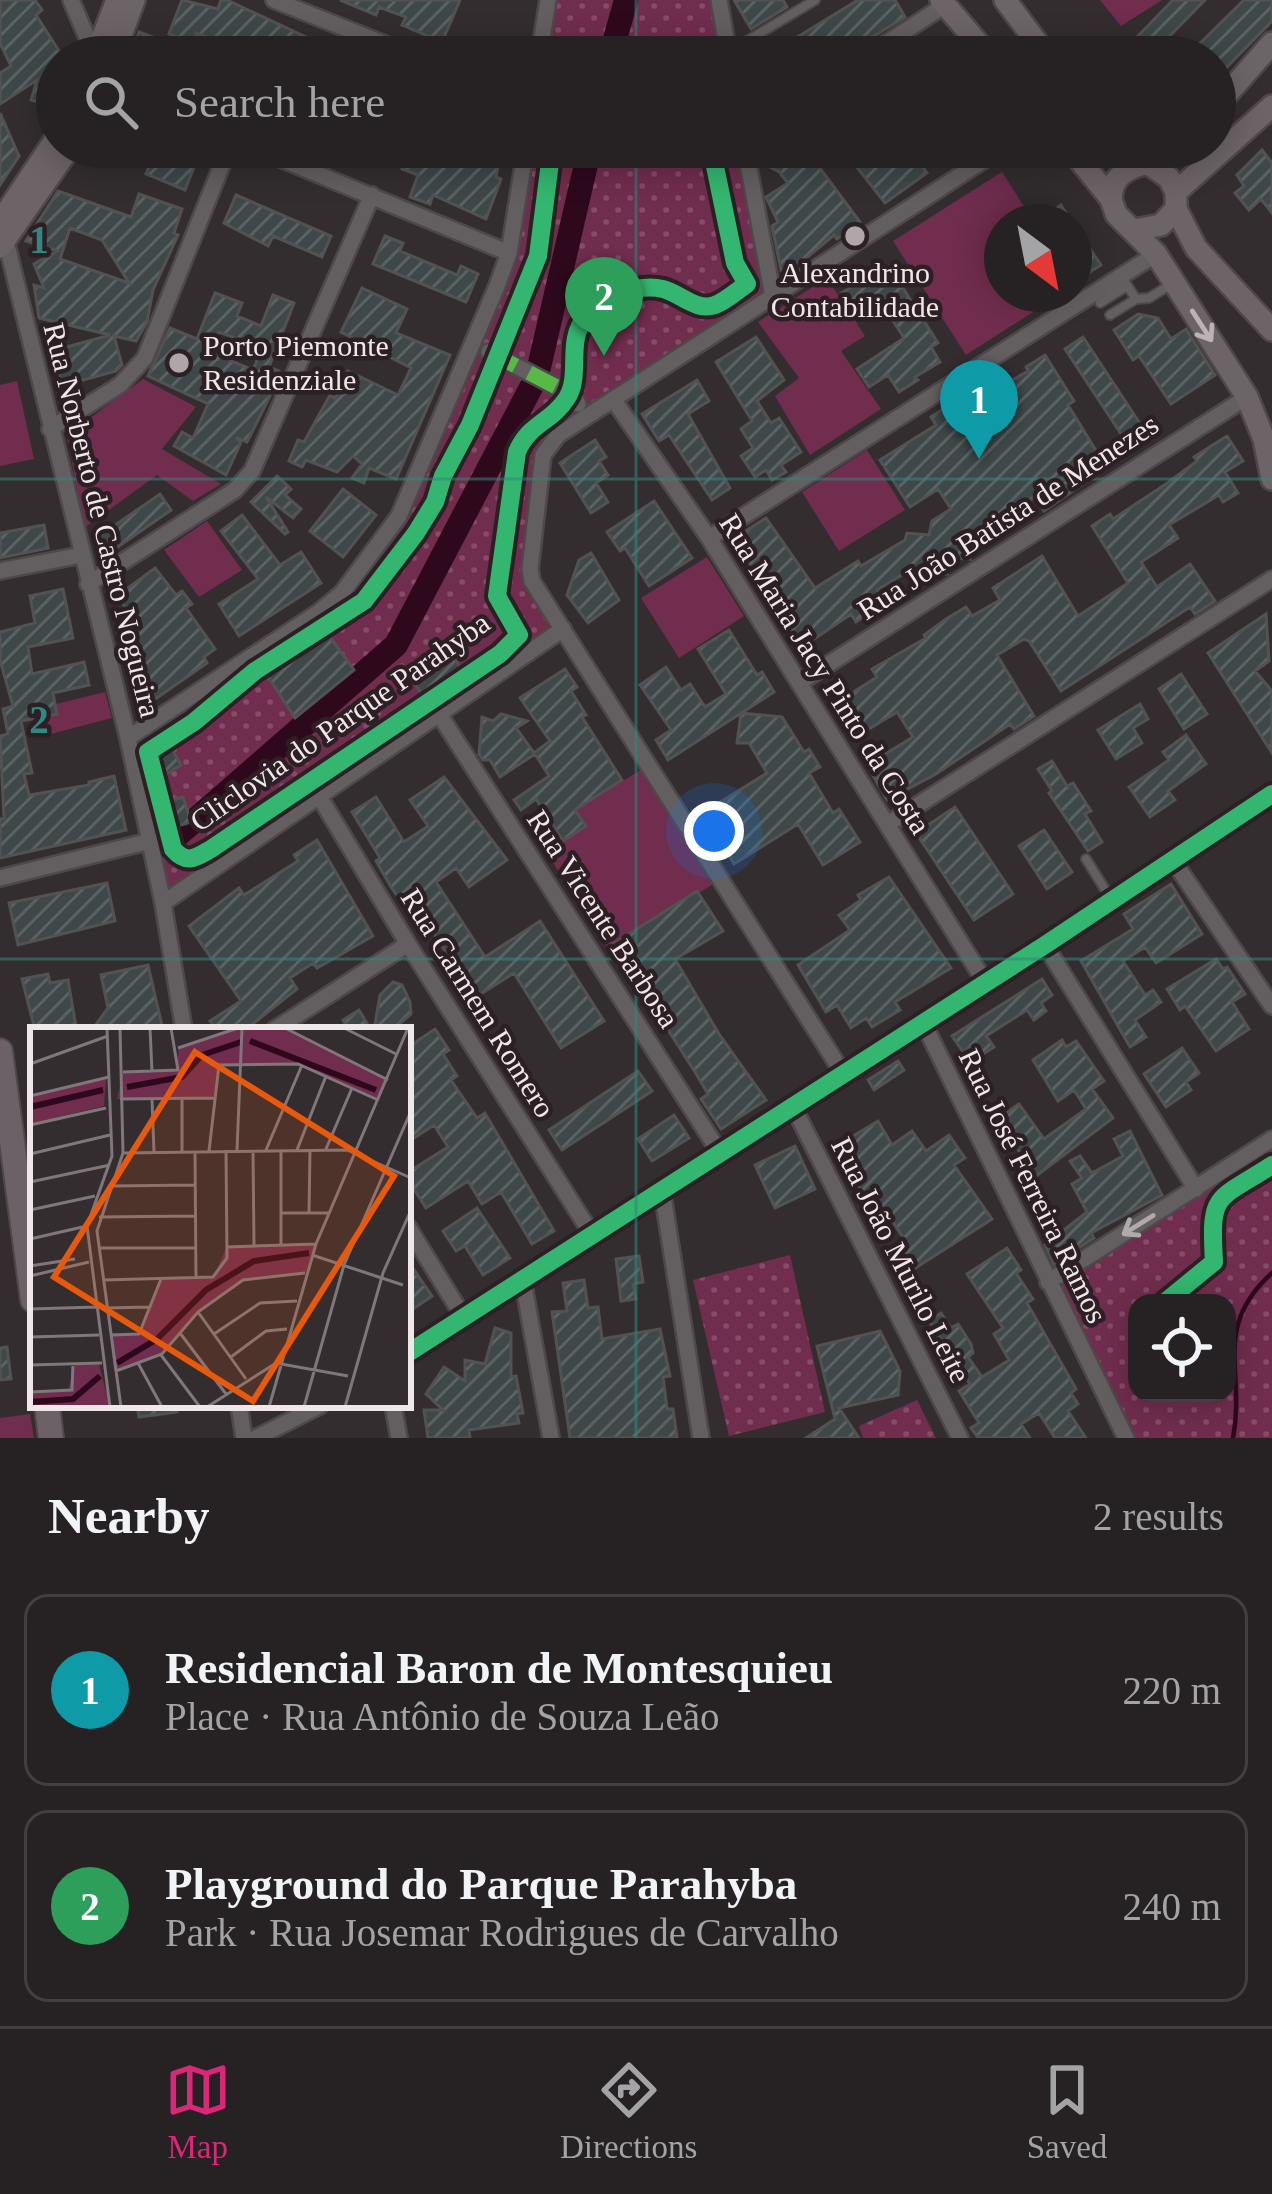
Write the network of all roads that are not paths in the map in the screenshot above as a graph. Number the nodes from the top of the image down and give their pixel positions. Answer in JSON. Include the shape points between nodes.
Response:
{"nodes":[{"id":1,"x":71,"y":0,"type":"edge"},
{"id":2,"x":117,"y":0,"type":"edge"},
{"id":3,"x":134,"y":0,"type":"edge"},
{"id":4,"x":274,"y":0,"type":"edge"},
{"id":5,"x":548,"y":0,"type":"edge"},
{"id":6,"x":718,"y":0,"type":"edge"},
{"id":7,"x":815,"y":0,"type":"edge"},
{"id":8,"x":1005,"y":0,"type":"edge"},
{"id":9,"x":943,"y":3,"type":"edge"},
{"id":10,"x":86,"y":36,"type":"edge"},
{"id":11,"x":103,"y":36,"type":"edge"},
{"id":12,"x":120,"y":36,"type":"edge"},
{"id":13,"x":365,"y":36,"type":"edge"},
{"id":14,"x":542,"y":36,"type":"edge"},
{"id":15,"x":725,"y":36,"type":"edge"},
{"id":16,"x":755,"y":36,"type":"edge"},
{"id":17,"x":895,"y":36,"type":"edge"},
{"id":18,"x":972,"y":36,"type":"edge"},
{"id":19,"x":1032,"y":36,"type":"edge"},
{"id":20,"x":1272,"y":44,"type":"edge"},
{"id":21,"x":1236,"y":84,"type":"edge"},
{"id":22,"x":1272,"y":106,"type":"edge"},
{"id":23,"x":1236,"y":142,"type":"edge"},
{"id":24,"x":38,"y":168,"type":"edge"},
{"id":25,"x":53,"y":168,"type":"edge"},
{"id":26,"x":221,"y":168,"type":"edge"},
{"id":27,"x":304,"y":168,"type":"edge"},
{"id":28,"x":523,"y":168,"type":"edge"},
{"id":29,"x":749,"y":168,"type":"edge"},
{"id":30,"x":972,"y":168,"type":"edge"},
{"id":31,"x":1086,"y":168,"type":"edge"},
{"id":32,"x":1138,"y":168,"type":"edge"},
{"id":33,"x":1154,"y":168,"type":"edge"},
{"id":34,"x":1209,"y":168,"type":"edge"},
{"id":35,"x":372,"y":195,"type":"junction"},
{"id":36,"x":1111,"y":199,"type":"junction"},
{"id":37,"x":1176,"y":201,"type":"junction"},
{"id":38,"x":1136,"y":230,"type":"junction"},
{"id":39,"x":1,"y":231,"type":"edge"},
{"id":40,"x":509,"y":253,"type":"junction"},
{"id":41,"x":1156,"y":254,"type":"junction"},
{"id":42,"x":1124,"y":281,"type":"junction"},
{"id":43,"x":1174,"y":282,"type":"junction"},
{"id":44,"x":772,"y":297,"type":"junction"},
{"id":45,"x":1136,"y":298,"type":"junction"},
{"id":46,"x":1100,"y":303,"type":"dead end"},
{"id":47,"x":1110,"y":315,"type":"dead end"},
{"id":48,"x":1271,"y":326,"type":"edge"},
{"id":49,"x":489,"y":352,"type":"dead end"},
{"id":50,"x":1247,"y":397,"type":"junction"},
{"id":51,"x":613,"y":399,"type":"junction"},
{"id":52,"x":578,"y":404,"type":"dead end"},
{"id":53,"x":50,"y":429,"type":"junction"},
{"id":54,"x":1272,"y":479,"type":"edge"},
{"id":55,"x":709,"y":538,"type":"junction"},
{"id":56,"x":81,"y":555,"type":"junction"},
{"id":57,"x":0,"y":571,"type":"edge"},
{"id":58,"x":1272,"y":579,"type":"edge"},
{"id":59,"x":88,"y":584,"type":"junction"},
{"id":60,"x":563,"y":629,"type":"junction"},
{"id":61,"x":799,"y":683,"type":"junction"},
{"id":62,"x":439,"y":714,"type":"junction"},
{"id":63,"x":128,"y":738,"type":"junction"},
{"id":64,"x":1272,"y":794,"type":"edge"},
{"id":65,"x":320,"y":796,"type":"junction"},
{"id":66,"x":888,"y":824,"type":"junction"},
{"id":67,"x":150,"y":842,"type":"junction"},
{"id":68,"x":1086,"y":859,"type":"dead end"},
{"id":69,"x":1172,"y":859,"type":"junction"},
{"id":70,"x":0,"y":878,"type":"edge"},
{"id":71,"x":1111,"y":900,"type":"junction"},
{"id":72,"x":163,"y":903,"type":"junction"},
{"id":73,"x":408,"y":944,"type":"junction"},
{"id":74,"x":1045,"y":945,"type":"junction"},
{"id":75,"x":985,"y":982,"type":"junction"},
{"id":76,"x":1272,"y":1006,"type":"edge"},
{"id":77,"x":923,"y":1022,"type":"junction"},
{"id":78,"x":184,"y":1027,"type":"edge"},
{"id":79,"x":283,"y":1027,"type":"edge"},
{"id":80,"x":0,"y":1051,"type":"edge"},
{"id":81,"x":844,"y":1075,"type":"junction"},
{"id":82,"x":794,"y":1106,"type":"junction"},
{"id":83,"x":1272,"y":1139,"type":"edge"},
{"id":84,"x":721,"y":1153,"type":"junction"},
{"id":85,"x":24,"y":1163,"type":"edge"},
{"id":86,"x":1196,"y":1189,"type":"junction"},
{"id":87,"x":662,"y":1190,"type":"junction"},
{"id":88,"x":411,"y":1232,"type":"edge"},
{"id":89,"x":593,"y":1236,"type":"junction"},
{"id":90,"x":30,"y":1254,"type":"edge"},
{"id":91,"x":523,"y":1281,"type":"junction"},
{"id":92,"x":1048,"y":1282,"type":"junction"},
{"id":93,"x":464,"y":1318,"type":"junction"},
{"id":94,"x":411,"y":1351,"type":"edge"},
{"id":95,"x":47,"y":1408,"type":"edge"},
{"id":96,"x":239,"y":1408,"type":"edge"},
{"id":97,"x":315,"y":1408,"type":"edge"},
{"id":98,"x":394,"y":1408,"type":"edge"},
{"id":99,"x":51,"y":1438,"type":"edge"},
{"id":100,"x":244,"y":1438,"type":"edge"},
{"id":101,"x":256,"y":1438,"type":"edge"},
{"id":102,"x":399,"y":1438,"type":"edge"},
{"id":103,"x":551,"y":1438,"type":"edge"},
{"id":104,"x":701,"y":1438,"type":"edge"},
{"id":105,"x":960,"y":1438,"type":"edge"},
{"id":106,"x":1126,"y":1438,"type":"edge"}],
"edges":[{"from":1,"to":10,"type":"street"},
{"from":2,"to":11,"type":"main road"},
{"from":3,"to":12,"type":"main road"},
{"from":4,"to":13,"type":"street"},
{"from":5,"to":14,"type":"street"},
{"from":6,"to":15,"type":"street"},
{"from":7,"to":16,"type":"lane"},
{"from":8,"to":19,"type":"main road"},
{"from":9,"to":17,"type":"street"},
{"from":9,"to":18,"type":"main road"},
{"from":20,"to":21,"type":"main road"},
{"from":22,"to":23,"type":"main road"},
{"from":24,"to":39,"type":"main road"},
{"from":25,"to":39,"type":"main road"},
{"from":26,"to":53,"type":"street","via":[[145,358],[120,386]]},
{"from":27,"to":35,"type":"street"},
{"from":28,"to":40,"type":"street"},
{"from":29,"to":44,"type":"street"},
{"from":30,"to":44,"type":"street"},
{"from":31,"to":36,"type":"main road"},
{"from":32,"to":36,"type":"main road","via":[[1121,173]]},
{"from":33,"to":37,"type":"main road","via":[[1169,178]]},
{"from":34,"to":37,"type":"main road"},
{"from":35,"to":40,"type":"street"},
{"from":35,"to":59,"type":"street","via":[[252,471],[235,490]]},
{"from":36,"to":38,"type":"main road"},
{"from":37,"to":38,"type":"main road","via":[[1161,225]]},
{"from":37,"to":48,"type":"main road","via":[[1196,248]]},
{"from":38,"to":41,"type":"main road"},
{"from":39,"to":53,"type":"street","name":"Rua Norberto de Castro Nogueira"},
{"from":40,"to":63,"type":"street","via":[[399,515],[353,578],[319,612]]},
{"from":41,"to":42,"type":"street"},
{"from":41,"to":43,"type":"main road"},
{"from":42,"to":45,"type":"lane"},
{"from":42,"to":46,"type":"lane"},
{"from":42,"to":55,"type":"street"},
{"from":43,"to":45,"type":"lane"},
{"from":43,"to":50,"type":"main road","one_way":true},
{"from":44,"to":51,"type":"street"},
{"from":45,"to":47,"type":"lane"},
{"from":49,"to":52,"type":"street"},
{"from":50,"to":54,"type":"main road"},
{"from":50,"to":61,"type":"street","name":"Rua João Batista de Menezes"},
{"from":51,"to":55,"type":"street","name":"Rua Maria Jacy Pinto da Costa"},
{"from":51,"to":60,"type":"street","via":[[544,449],[530,569]]},
{"from":53,"to":56,"type":"street","name":"Rua Norberto de Castro Nogueira"},
{"from":55,"to":61,"type":"street","name":"Rua Maria Jacy Pinto da Costa"},
{"from":56,"to":57,"type":"street"},
{"from":56,"to":59,"type":"street","name":"Rua Norberto de Castro Nogueira"},
{"from":58,"to":66,"type":"street"},
{"from":59,"to":63,"type":"street","name":"Rua Norberto de Castro Nogueira"},
{"from":60,"to":62,"type":"street"},
{"from":60,"to":81,"type":"street"},
{"from":61,"to":66,"type":"street","name":"Rua Maria Jacy Pinto da Costa"},
{"from":62,"to":65,"type":"street"},
{"from":62,"to":84,"type":"street","name":"Rua Vicente Barbosa"},
{"from":63,"to":67,"type":"street","name":"Rua Norberto de Castro Nogueira"},
{"from":64,"to":69,"type":"street"},
{"from":65,"to":72,"type":"street"},
{"from":65,"to":73,"type":"street","name":"Rua Carmem Romero"},
{"from":66,"to":75,"type":"street","name":"Rua Maria Jacy Pinto da Costa"},
{"from":67,"to":70,"type":"street"},
{"from":67,"to":72,"type":"street","name":"Rua Norberto de Castro Nogueira"},
{"from":68,"to":71,"type":"lane"},
{"from":69,"to":71,"type":"street"},
{"from":69,"to":76,"type":"street"},
{"from":71,"to":74,"type":"street"},
{"from":72,"to":78,"type":"street","name":"Rua Norberto de Castro Nogueira"},
{"from":73,"to":79,"type":"street"},
{"from":73,"to":89,"type":"street","name":"Rua Carmem Romero"},
{"from":74,"to":75,"type":"street"},
{"from":74,"to":86,"type":"street"},
{"from":75,"to":77,"type":"street"},
{"from":77,"to":81,"type":"street"},
{"from":77,"to":92,"type":"street","name":"Rua José Ferreira Ramos"},
{"from":80,"to":85,"type":"main road"},
{"from":81,"to":82,"type":"street"},
{"from":82,"to":84,"type":"street"},
{"from":82,"to":105,"type":"street","name":"Rua João Murilo Leite"},
{"from":83,"to":86,"type":"street"},
{"from":84,"to":87,"type":"street"},
{"from":85,"to":90,"type":"main road"},
{"from":86,"to":92,"type":"street","one_way":true},
{"from":87,"to":89,"type":"street"},
{"from":87,"to":104,"type":"street"},
{"from":88,"to":93,"type":"street"},
{"from":89,"to":91,"type":"street"},
{"from":91,"to":93,"type":"street"},
{"from":91,"to":103,"type":"street"},
{"from":92,"to":106,"type":"street","name":"Rua José Ferreira Ramos"},
{"from":93,"to":94,"type":"street"},
{"from":95,"to":99,"type":"main road"},
{"from":96,"to":100,"type":"street"},
{"from":97,"to":101,"type":"street"},
{"from":98,"to":102,"type":"street"}]}
